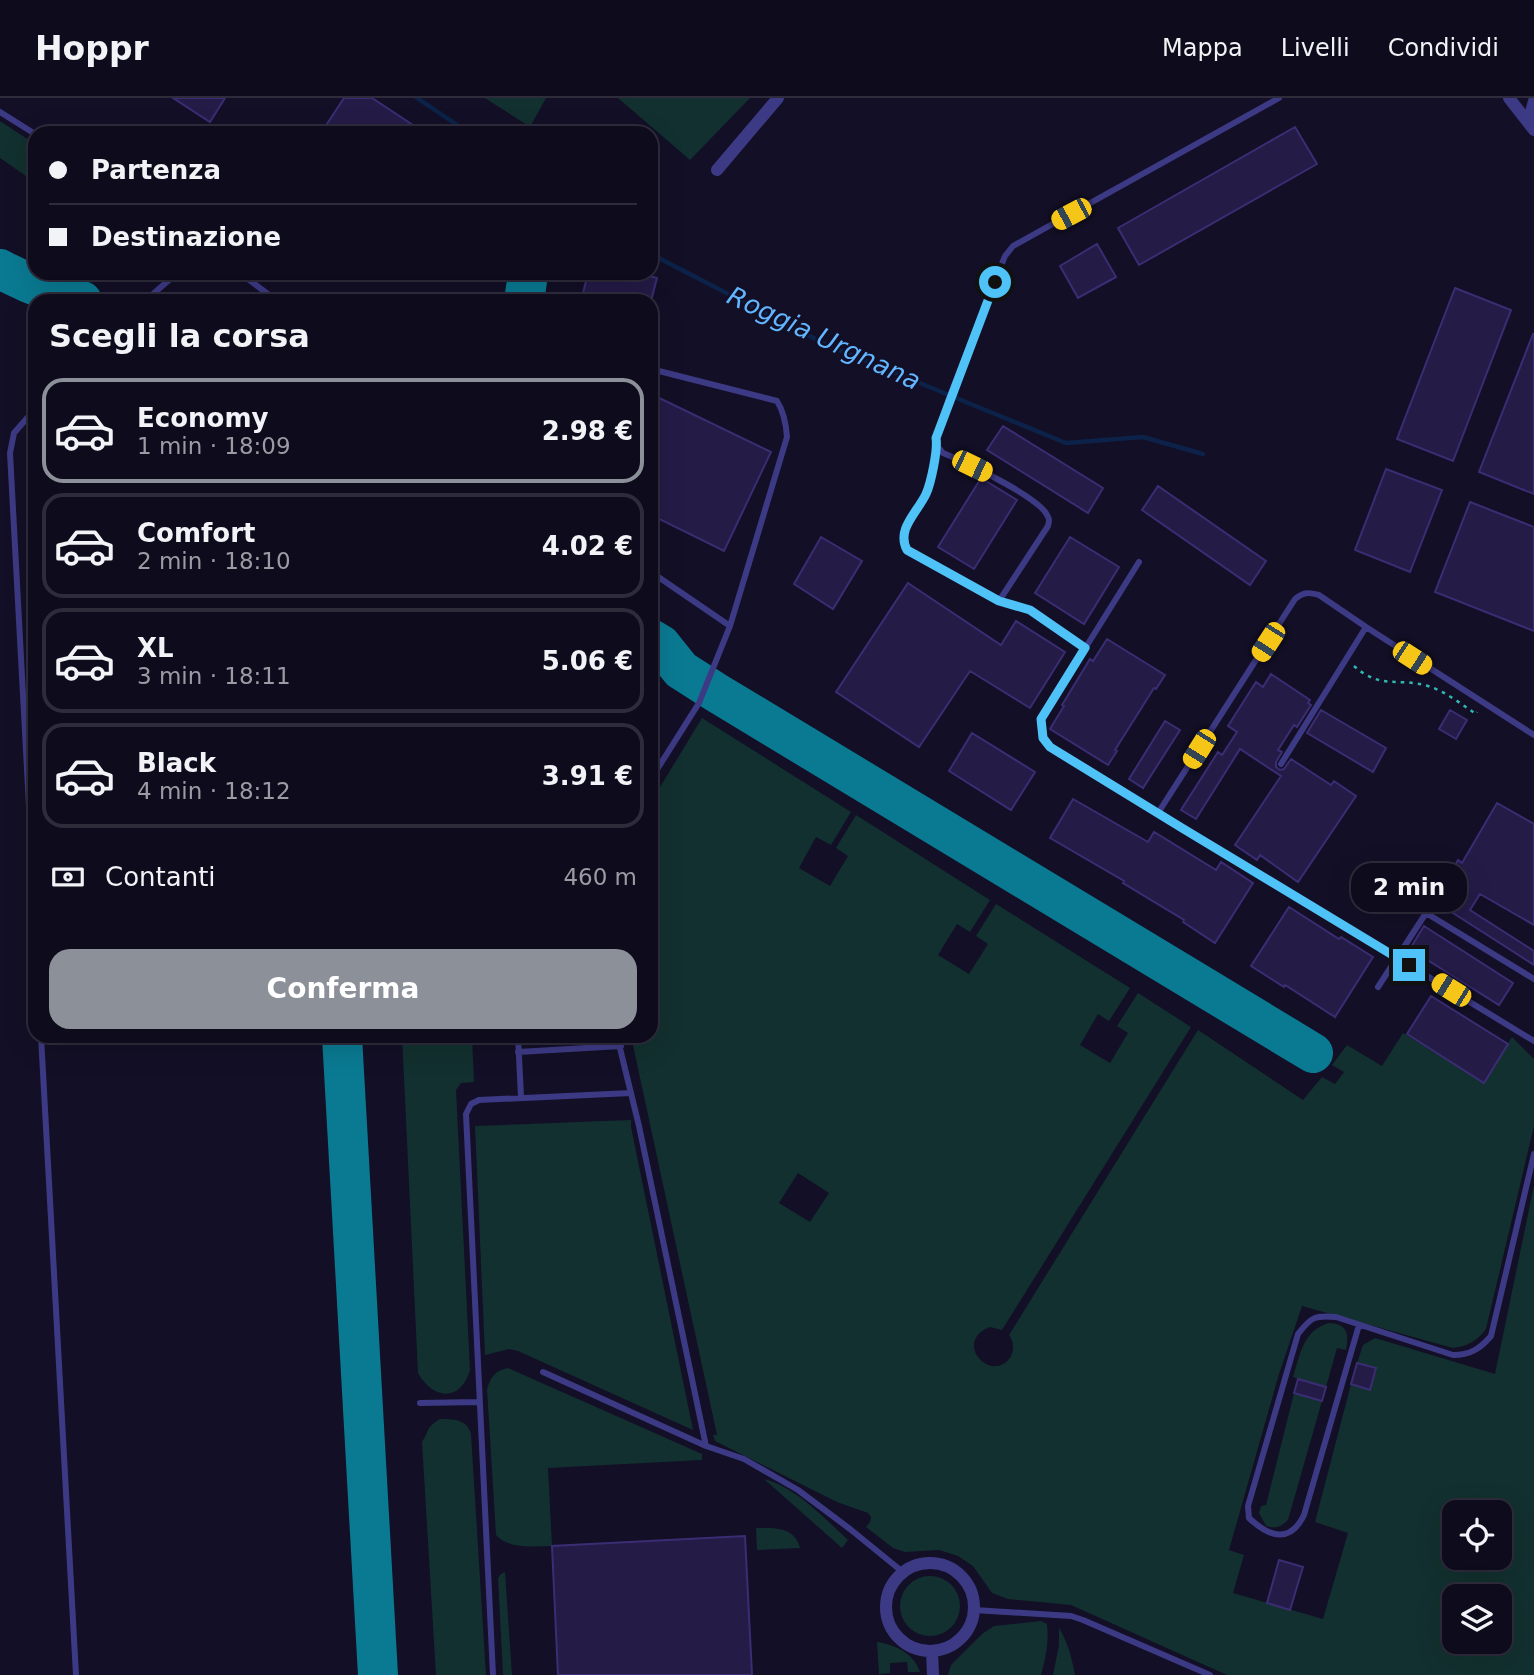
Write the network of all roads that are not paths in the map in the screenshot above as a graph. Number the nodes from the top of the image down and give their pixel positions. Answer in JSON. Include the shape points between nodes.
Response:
{"nodes":[{"id":1,"x":778,"y":98,"type":"edge"},
{"id":2,"x":1279,"y":98,"type":"edge"},
{"id":3,"x":1509,"y":98,"type":"edge"},
{"id":4,"x":1534,"y":101,"type":"edge"},
{"id":5,"x":1518,"y":110,"type":"junction"},
{"id":6,"x":0,"y":113,"type":"edge"},
{"id":7,"x":1534,"y":129,"type":"edge"},
{"id":8,"x":28,"y":130,"type":"edge"},
{"id":9,"x":718,"y":170,"type":"dead end"},
{"id":10,"x":169,"y":280,"type":"edge"},
{"id":11,"x":249,"y":280,"type":"edge"},
{"id":12,"x":153,"y":294,"type":"edge"},
{"id":13,"x":268,"y":294,"type":"edge"},
{"id":14,"x":658,"y":371,"type":"edge"},
{"id":15,"x":28,"y":417,"type":"edge"},
{"id":16,"x":937,"y":446,"type":"junction"},
{"id":17,"x":1139,"y":562,"type":"dead end"},
{"id":18,"x":658,"y":577,"type":"edge"},
{"id":19,"x":999,"y":601,"type":"junction"},
{"id":20,"x":730,"y":626,"type":"junction"},
{"id":21,"x":1366,"y":627,"type":"junction"},
{"id":22,"x":1085,"y":648,"type":"junction"},
{"id":23,"x":1534,"y":735,"type":"edge"},
{"id":24,"x":1281,"y":764,"type":"dead end"},
{"id":25,"x":658,"y":768,"type":"edge"},
{"id":26,"x":28,"y":788,"type":"edge"},
{"id":27,"x":1158,"y":813,"type":"junction"},
{"id":28,"x":1397,"y":958,"type":"junction"},
{"id":29,"x":1534,"y":979,"type":"edge"},
{"id":30,"x":1378,"y":987,"type":"dead end"},
{"id":31,"x":1534,"y":1041,"type":"edge"},
{"id":32,"x":41,"y":1043,"type":"edge"},
{"id":33,"x":518,"y":1043,"type":"edge"},
{"id":34,"x":620,"y":1043,"type":"edge"},
{"id":35,"x":621,"y":1046,"type":"junction"},
{"id":36,"x":518,"y":1052,"type":"junction"},
{"id":37,"x":631,"y":1093,"type":"junction"},
{"id":38,"x":521,"y":1097,"type":"junction"},
{"id":39,"x":1534,"y":1154,"type":"edge"},
{"id":40,"x":1359,"y":1325,"type":"junction"},
{"id":41,"x":543,"y":1373,"type":"dead end"},
{"id":42,"x":479,"y":1402,"type":"junction"},
{"id":43,"x":420,"y":1403,"type":"dead end"},
{"id":44,"x":706,"y":1446,"type":"junction"},
{"id":45,"x":904,"y":1573,"type":"junction"},
{"id":46,"x":974,"y":1610,"type":"junction"},
{"id":47,"x":932,"y":1651,"type":"junction"},
{"id":48,"x":76,"y":1675,"type":"edge"},
{"id":49,"x":493,"y":1675,"type":"edge"},
{"id":50,"x":933,"y":1675,"type":"edge"},
{"id":51,"x":1210,"y":1675,"type":"edge"}],
"edges":[{"from":1,"to":9,"type":"street"},
{"from":2,"to":16,"type":"lane","via":[[1013,246],[949,398]]},
{"from":3,"to":5,"type":"street"},
{"from":4,"to":5,"type":"street","via":[[1526,111]]},
{"from":4,"to":7,"type":"street"},
{"from":5,"to":7,"type":"street"},
{"from":6,"to":8,"type":"lane"},
{"from":10,"to":12,"type":"lane"},
{"from":11,"to":13,"type":"lane"},
{"from":14,"to":20,"type":"lane","via":[[777,401],[783,411],[787,436]]},
{"from":15,"to":26,"type":"lane","via":[[13,433],[10,453]]},
{"from":16,"to":19,"type":"lane","via":[[926,493],[905,527],[903,542],[907,550]]},
{"from":16,"to":19,"type":"lane","via":[[1028,498],[1048,516],[1048,526]]},
{"from":17,"to":22,"type":"lane"},
{"from":18,"to":20,"type":"lane"},
{"from":19,"to":22,"type":"lane","via":[[1030,610]]},
{"from":20,"to":25,"type":"lane","via":[[699,703]]},
{"from":21,"to":23,"type":"lane"},
{"from":21,"to":24,"type":"lane"},
{"from":21,"to":27,"type":"lane","via":[[1319,595],[1303,593],[1295,599]]},
{"from":22,"to":27,"type":"lane","via":[[1041,719],[1043,738],[1050,747]]},
{"from":27,"to":28,"type":"lane"},
{"from":28,"to":29,"type":"lane","via":[[1426,912]]},
{"from":28,"to":30,"type":"lane"},
{"from":28,"to":31,"type":"lane"},
{"from":32,"to":48,"type":"lane"},
{"from":33,"to":36,"type":"lane"},
{"from":34,"to":35,"type":"lane"},
{"from":35,"to":36,"type":"lane"},
{"from":35,"to":37,"type":"lane"},
{"from":36,"to":38,"type":"lane"},
{"from":37,"to":38,"type":"lane"},
{"from":37,"to":44,"type":"lane"},
{"from":38,"to":42,"type":"lane","via":[[479,1100],[466,1114]]},
{"from":39,"to":40,"type":"lane","via":[[1491,1336],[1482,1347],[1453,1354]]},
{"from":40,"to":40,"type":"lane","via":[[1299,1526],[1290,1533],[1277,1534],[1259,1527],[1249,1518],[1248,1506],[1298,1334],[1313,1317],[1336,1317]]},
{"from":41,"to":44,"type":"lane"},
{"from":42,"to":43,"type":"lane"},
{"from":42,"to":49,"type":"lane"},
{"from":44,"to":45,"type":"lane","via":[[744,1459],[798,1490]]},
{"from":45,"to":46,"type":"street","via":[[932,1564],[951,1569],[971,1591]]},
{"from":45,"to":47,"type":"street","via":[[888,1597],[891,1626],[912,1647]]},
{"from":46,"to":47,"type":"street","via":[[969,1628],[957,1642]]},
{"from":46,"to":51,"type":"lane","via":[[1071,1616]]},
{"from":47,"to":50,"type":"street"}]}
